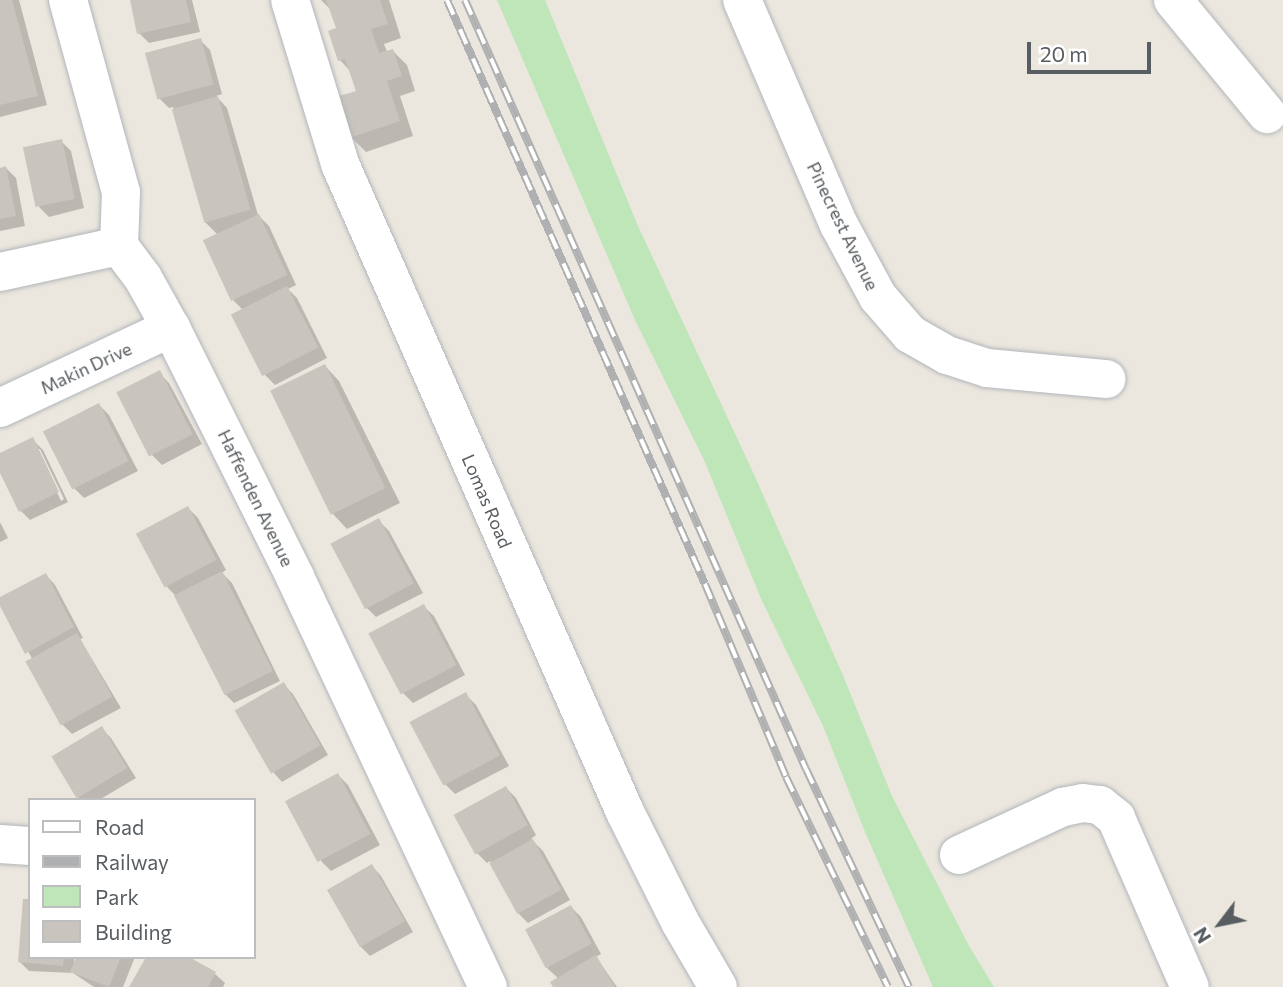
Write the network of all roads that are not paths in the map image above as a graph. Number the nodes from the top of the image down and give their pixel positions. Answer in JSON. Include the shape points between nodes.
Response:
{"nodes":[{"id":1,"x":68,"y":0,"type":"edge"},
{"id":2,"x":290,"y":0,"type":"edge"},
{"id":3,"x":742,"y":0,"type":"edge"},
{"id":4,"x":1173,"y":0,"type":"edge"},
{"id":5,"x":1267,"y":114,"type":"dead end"},
{"id":6,"x":119,"y":246,"type":"junction"},
{"id":7,"x":0,"y":272,"type":"edge"},
{"id":8,"x":171,"y":328,"type":"junction"},
{"id":9,"x":1106,"y":379,"type":"dead end"},
{"id":10,"x":0,"y":408,"type":"edge"},
{"id":11,"x":0,"y":844,"type":"edge"},
{"id":12,"x":28,"y":846,"type":"edge"},
{"id":13,"x":959,"y":855,"type":"dead end"},
{"id":14,"x":488,"y":987,"type":"edge"},
{"id":15,"x":718,"y":987,"type":"edge"},
{"id":16,"x":1191,"y":987,"type":"edge"}],
"edges":[{"from":1,"to":6,"type":"street","via":[[121,192]]},
{"from":2,"to":15,"type":"street","name":"Lomas Road","via":[[340,164],[625,812]]},
{"from":3,"to":9,"type":"street","name":"Pinecrest Avenue","via":[[839,225],[878,297],[910,334],[947,355],[987,368]]},
{"from":4,"to":5,"type":"street"},
{"from":6,"to":7,"type":"street"},
{"from":6,"to":8,"type":"street","name":"Haffenden Avenue"},
{"from":8,"to":10,"type":"street","name":"Makin Drive"},
{"from":8,"to":14,"type":"street","name":"Haffenden Avenue","via":[[295,577]]},
{"from":11,"to":12,"type":"street"},
{"from":13,"to":16,"type":"street","via":[[1063,807],[1100,805],[1115,817]]}]}
